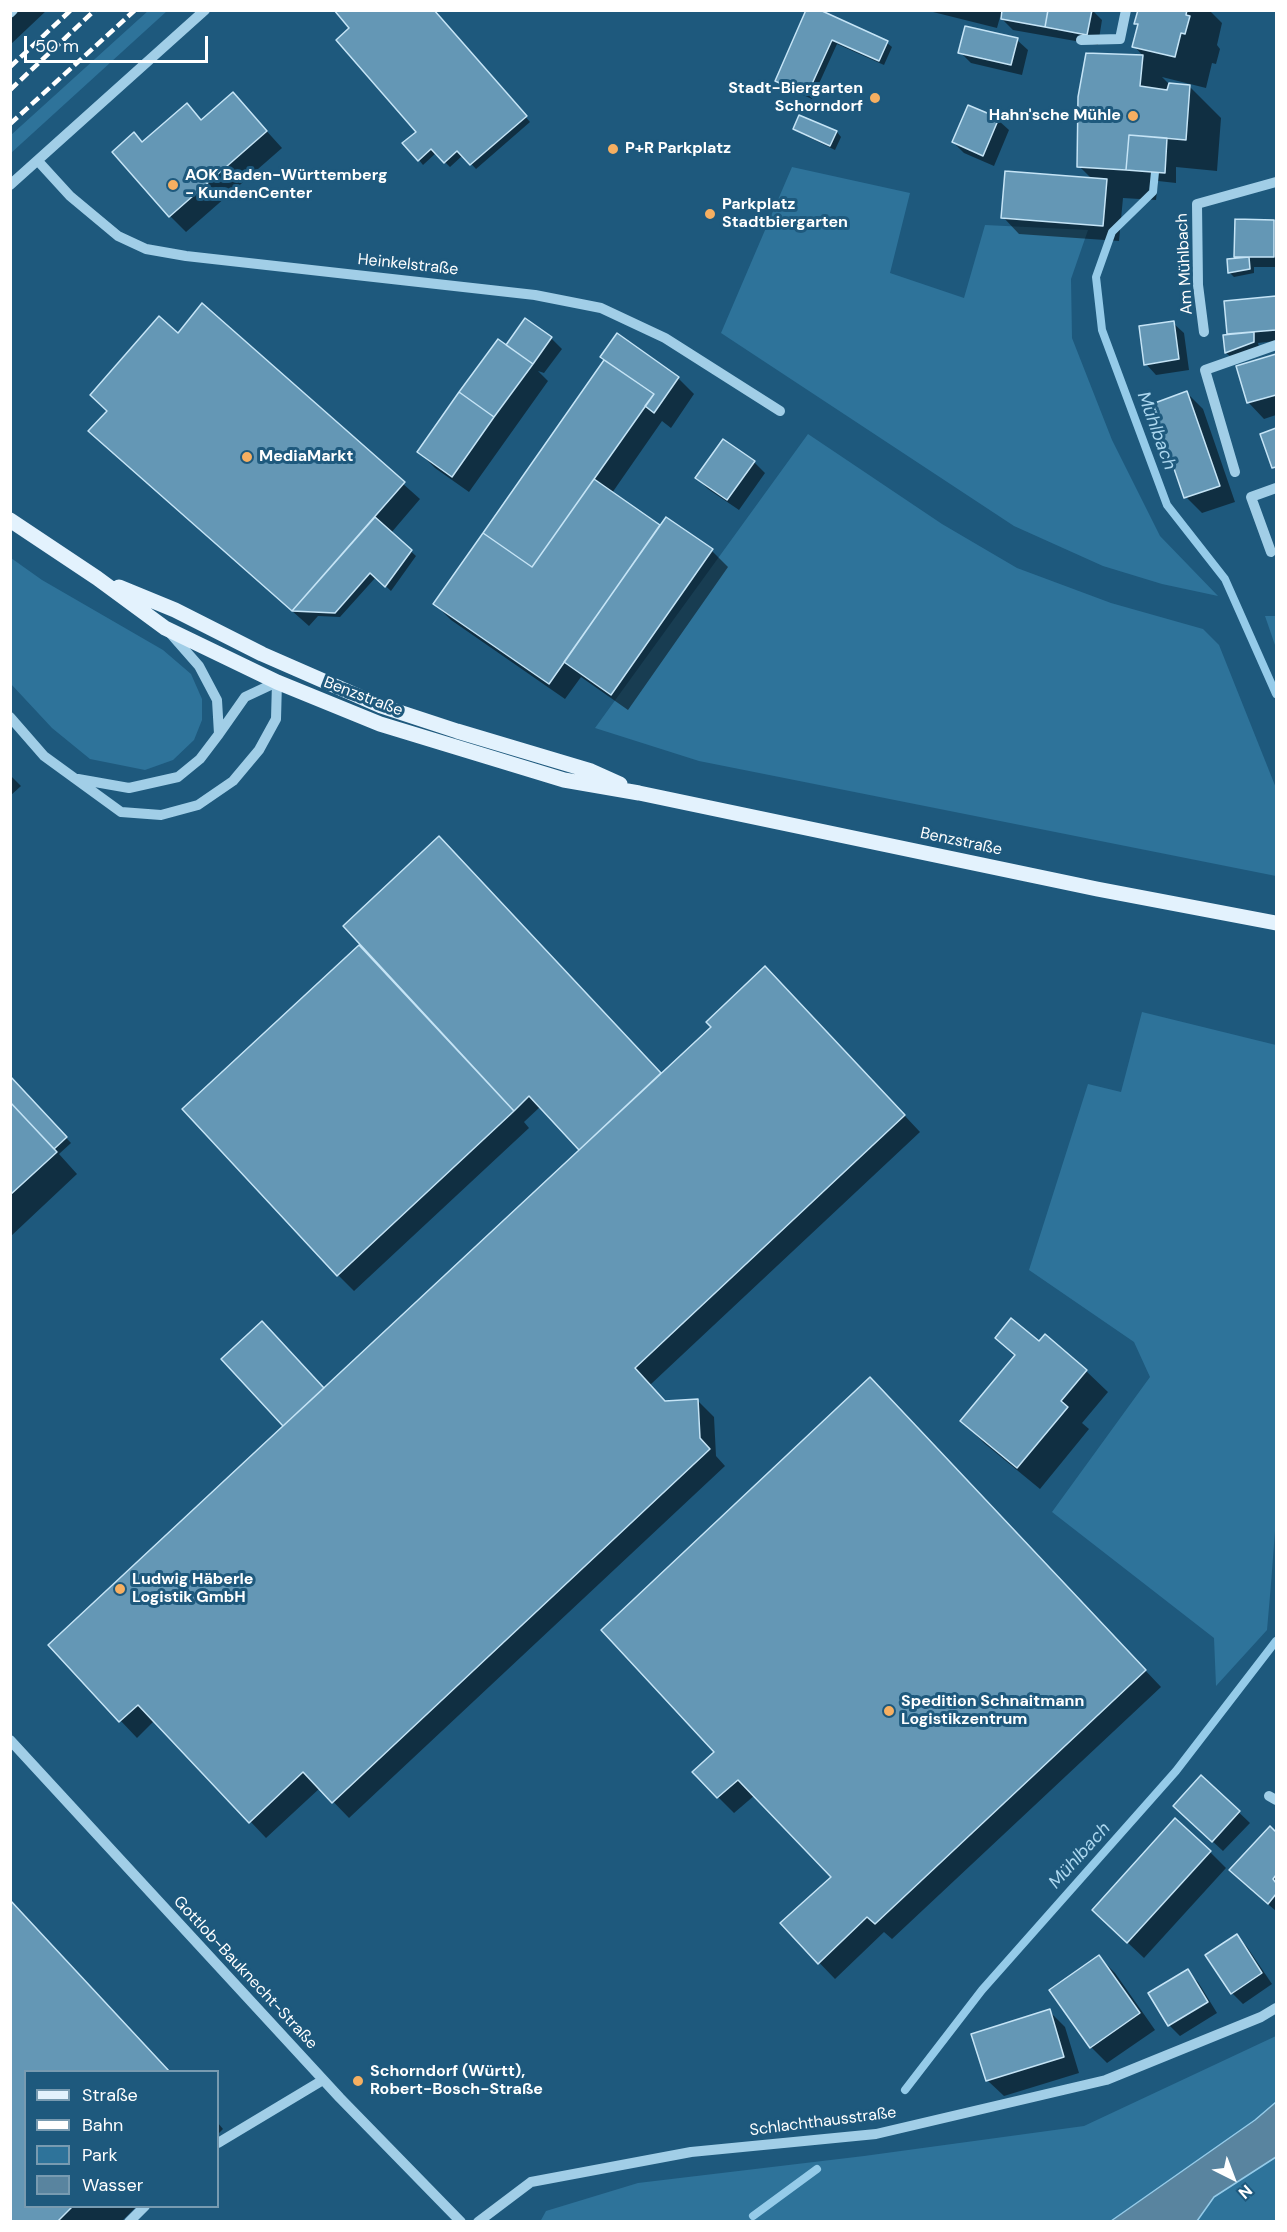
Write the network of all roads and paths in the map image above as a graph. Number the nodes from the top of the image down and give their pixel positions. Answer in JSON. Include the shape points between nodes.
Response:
{"nodes":[{"id":1,"x":205,"y":10,"type":"edge"},
{"id":2,"x":1126,"y":10,"type":"edge"},
{"id":3,"x":1081,"y":40,"type":"dead end"},
{"id":4,"x":38,"y":161,"type":"junction"},
{"id":5,"x":1276,"y":182,"type":"edge"},
{"id":6,"x":10,"y":185,"type":"edge"},
{"id":7,"x":1204,"y":332,"type":"dead end"},
{"id":8,"x":1276,"y":345,"type":"edge"},
{"id":9,"x":780,"y":411,"type":"dead end"},
{"id":10,"x":1235,"y":472,"type":"dead end"},
{"id":11,"x":1276,"y":488,"type":"edge"},
{"id":12,"x":10,"y":520,"type":"edge"},
{"id":13,"x":1271,"y":552,"type":"dead end"},
{"id":14,"x":97,"y":578,"type":"junction"},
{"id":15,"x":165,"y":628,"type":"junction"},
{"id":16,"x":277,"y":682,"type":"junction"},
{"id":17,"x":10,"y":717,"type":"edge"},
{"id":18,"x":219,"y":734,"type":"junction"},
{"id":19,"x":75,"y":778,"type":"junction"},
{"id":20,"x":639,"y":793,"type":"junction"},
{"id":21,"x":1276,"y":923,"type":"edge"},
{"id":22,"x":10,"y":1740,"type":"edge"},
{"id":23,"x":1276,"y":2008,"type":"edge"},
{"id":24,"x":323,"y":2080,"type":"junction"},
{"id":25,"x":219,"y":2142,"type":"edge"},
{"id":26,"x":143,"y":2208,"type":"edge"},
{"id":27,"x":129,"y":2222,"type":"edge"},
{"id":28,"x":461,"y":2222,"type":"edge"},
{"id":29,"x":478,"y":2222,"type":"edge"}],
"edges":[{"from":1,"to":4,"type":"street"},
{"from":2,"to":3,"type":"street","via":[[1120,39]]},
{"from":4,"to":6,"type":"street"},
{"from":4,"to":9,"type":"street","name":"Heinkelstraße","via":[[70,196],[118,236],[146,249],[535,294],[601,308],[665,338]]},
{"from":5,"to":7,"type":"street","name":"Am Mühlbach","via":[[1197,204],[1198,285]]},
{"from":8,"to":10,"type":"street","via":[[1205,370]]},
{"from":11,"to":13,"type":"street","via":[[1251,497]]},
{"from":12,"to":14,"type":"main road","name":"Benzstraße"},
{"from":14,"to":15,"type":"main road","name":"Benzstraße"},
{"from":14,"to":20,"type":"main road","name":"Benzstraße","via":[[381,706],[591,771]]},
{"from":15,"to":16,"type":"main road","name":"Benzstraße"},
{"from":15,"to":18,"type":"street","via":[[199,666],[217,700]]},
{"from":16,"to":18,"type":"street","via":[[245,698]]},
{"from":16,"to":19,"type":"street","via":[[276,719],[259,750],[233,781],[198,805],[161,815],[121,812]]},
{"from":16,"to":20,"type":"main road","name":"Benzstraße","via":[[402,731],[564,780]]},
{"from":17,"to":19,"type":"street","via":[[44,756]]},
{"from":18,"to":19,"type":"street","via":[[200,759],[178,777],[129,788]]},
{"from":20,"to":21,"type":"main road","name":"Benzstraße"},
{"from":22,"to":24,"type":"street","name":"Gottlob-Bauknecht-Straße"},
{"from":23,"to":29,"type":"street","name":"Schlachthausstraße","via":[[1106,2080],[876,2134],[691,2152],[531,2182]]},
{"from":24,"to":25,"type":"street"},
{"from":24,"to":28,"type":"street","name":"Gottlob-Bauknecht-Straße"},
{"from":26,"to":27,"type":"street"}]}
